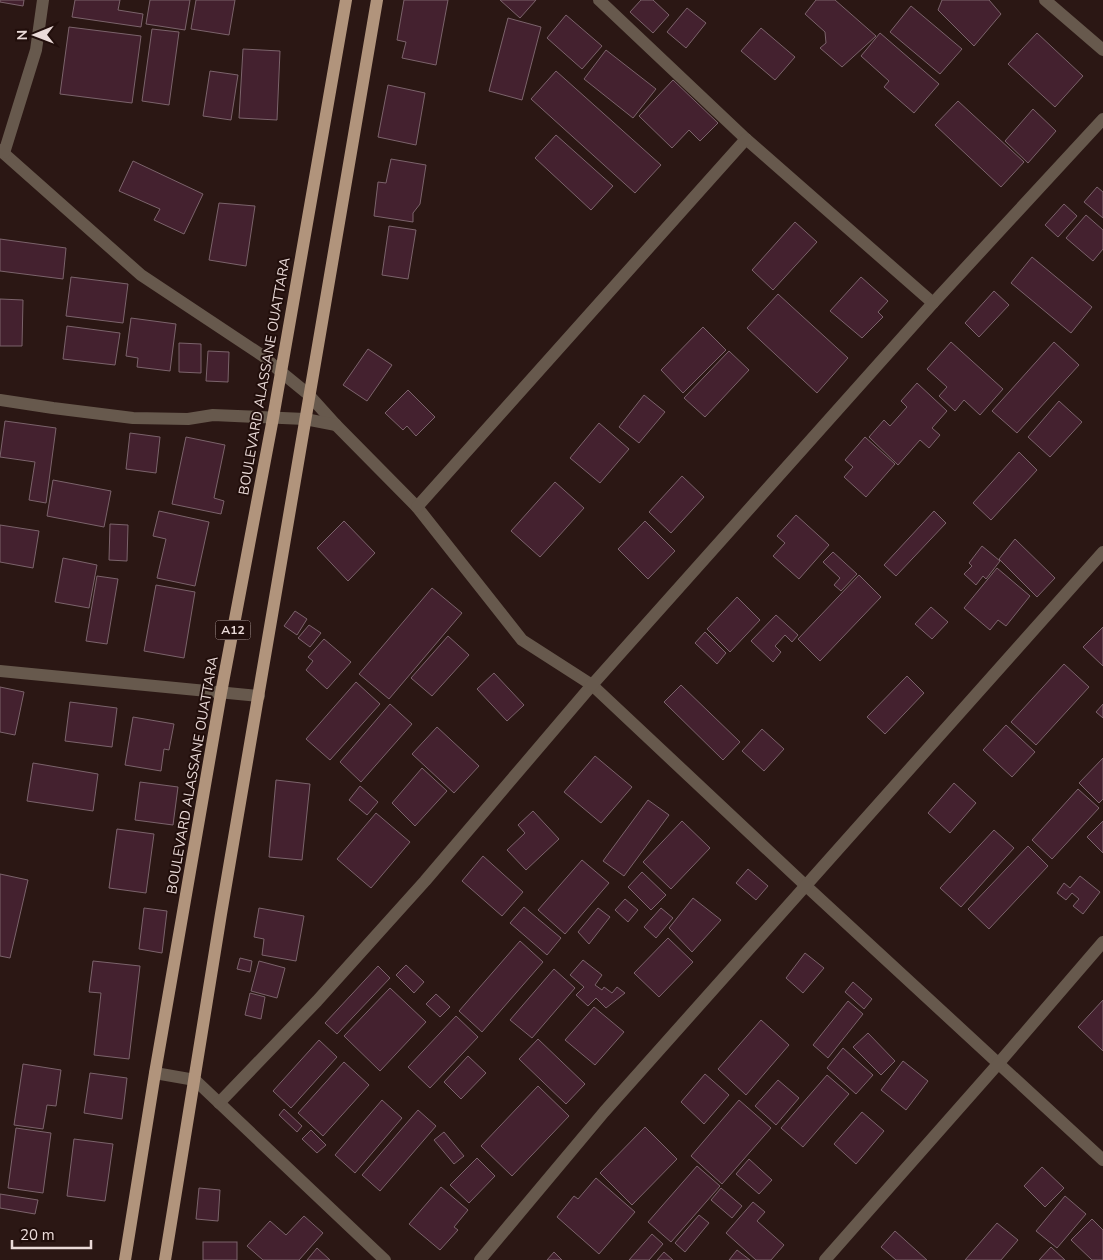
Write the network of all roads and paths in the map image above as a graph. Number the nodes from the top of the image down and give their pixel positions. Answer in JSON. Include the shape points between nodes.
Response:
{"nodes":[{"id":1,"x":43,"y":0,"type":"edge"},
{"id":2,"x":346,"y":0,"type":"edge"},
{"id":3,"x":377,"y":0,"type":"edge"},
{"id":4,"x":599,"y":0,"type":"edge"},
{"id":5,"x":1045,"y":0,"type":"edge"},
{"id":6,"x":1103,"y":50,"type":"edge"},
{"id":7,"x":1103,"y":119,"type":"edge"},
{"id":8,"x":746,"y":139,"type":"junction"},
{"id":9,"x":2,"y":152,"type":"edge"},
{"id":10,"x":933,"y":303,"type":"junction"},
{"id":11,"x":281,"y":372,"type":"junction"},
{"id":12,"x":308,"y":394,"type":"junction"},
{"id":13,"x":0,"y":400,"type":"edge"},
{"id":14,"x":273,"y":418,"type":"junction"},
{"id":15,"x":305,"y":419,"type":"junction"},
{"id":16,"x":336,"y":425,"type":"junction"},
{"id":17,"x":417,"y":507,"type":"junction"},
{"id":18,"x":1103,"y":552,"type":"edge"},
{"id":19,"x":0,"y":671,"type":"edge"},
{"id":20,"x":592,"y":685,"type":"junction"},
{"id":21,"x":222,"y":693,"type":"junction"},
{"id":22,"x":259,"y":696,"type":"junction"},
{"id":23,"x":805,"y":885,"type":"junction"},
{"id":24,"x":1103,"y":942,"type":"edge"},
{"id":25,"x":998,"y":1064,"type":"junction"},
{"id":26,"x":155,"y":1073,"type":"junction"},
{"id":27,"x":195,"y":1080,"type":"junction"},
{"id":28,"x":219,"y":1103,"type":"junction"},
{"id":29,"x":1103,"y":1160,"type":"edge"},
{"id":30,"x":125,"y":1260,"type":"edge"},
{"id":31,"x":165,"y":1260,"type":"edge"},
{"id":32,"x":385,"y":1260,"type":"edge"},
{"id":33,"x":480,"y":1260,"type":"edge"},
{"id":34,"x":825,"y":1260,"type":"edge"}],
"edges":[{"from":1,"to":9,"type":"street","via":[[36,50]]},
{"from":2,"to":11,"type":"main road","name":"BOULEVARD ALASSANE OUATTARA","number":"A12"},
{"from":3,"to":12,"type":"main road","number":"A12"},
{"from":4,"to":8,"type":"street"},
{"from":5,"to":6,"type":"street"},
{"from":7,"to":10,"type":"street"},
{"from":8,"to":10,"type":"street"},
{"from":8,"to":17,"type":"street"},
{"from":9,"to":11,"type":"street","via":[[140,275],[263,356]]},
{"from":10,"to":20,"type":"street"},
{"from":11,"to":12,"type":"street"},
{"from":11,"to":14,"type":"main road","name":"BOULEVARD ALASSANE OUATTARA","number":"A12"},
{"from":12,"to":15,"type":"main road","number":"A12"},
{"from":12,"to":16,"type":"street"},
{"from":13,"to":14,"type":"street","via":[[132,418],[188,419],[213,415]]},
{"from":14,"to":15,"type":"street"},
{"from":14,"to":21,"type":"main road","name":"BOULEVARD ALASSANE OUATTARA","number":"A12"},
{"from":15,"to":16,"type":"street"},
{"from":15,"to":22,"type":"main road","number":"A12"},
{"from":16,"to":17,"type":"street"},
{"from":17,"to":20,"type":"street","via":[[522,640]]},
{"from":18,"to":23,"type":"street"},
{"from":19,"to":21,"type":"street"},
{"from":20,"to":23,"type":"street"},
{"from":20,"to":28,"type":"street","via":[[425,881]]},
{"from":21,"to":22,"type":"street"},
{"from":21,"to":26,"type":"main road","name":"BOULEVARD ALASSANE OUATTARA","number":"A12"},
{"from":22,"to":27,"type":"main road","number":"A12"},
{"from":23,"to":25,"type":"street"},
{"from":23,"to":33,"type":"street","via":[[604,1112]]},
{"from":24,"to":25,"type":"street"},
{"from":25,"to":29,"type":"street"},
{"from":25,"to":34,"type":"street"},
{"from":26,"to":27,"type":"street"},
{"from":26,"to":30,"type":"main road","name":"BOULEVARD ALASSANE OUATTARA","number":"A12"},
{"from":27,"to":28,"type":"street"},
{"from":27,"to":31,"type":"main road","number":"A12"},
{"from":28,"to":32,"type":"street"}]}
